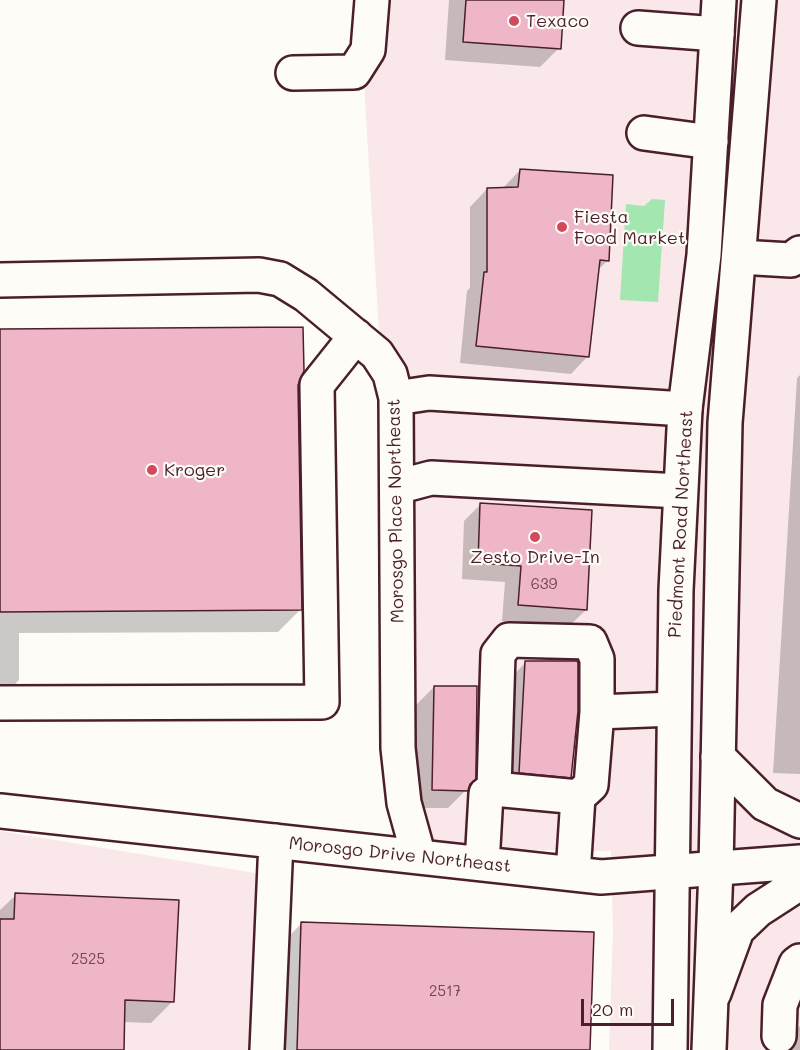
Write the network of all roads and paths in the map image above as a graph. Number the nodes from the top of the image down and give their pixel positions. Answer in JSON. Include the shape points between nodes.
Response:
{"nodes":[{"id":1,"x":372,"y":0,"type":"edge"},
{"id":2,"x":719,"y":0,"type":"edge"},
{"id":3,"x":759,"y":0,"type":"edge"},
{"id":4,"x":638,"y":28,"type":"dead end"},
{"id":5,"x":717,"y":34,"type":"junction"},
{"id":6,"x":293,"y":73,"type":"dead end"},
{"id":7,"x":644,"y":133,"type":"dead end"},
{"id":8,"x":711,"y":142,"type":"junction"},
{"id":9,"x":739,"y":257,"type":"junction"},
{"id":10,"x":797,"y":261,"type":"edge"},
{"id":11,"x":0,"y":280,"type":"edge"},
{"id":12,"x":356,"y":336,"type":"junction"},
{"id":13,"x":396,"y":398,"type":"junction"},
{"id":14,"x":685,"y":409,"type":"junction"},
{"id":15,"x":397,"y":487,"type":"junction"},
{"id":16,"x":680,"y":491,"type":"junction"},
{"id":17,"x":0,"y":703,"type":"edge"},
{"id":18,"x":674,"y":709,"type":"junction"},
{"id":19,"x":597,"y":712,"type":"junction"},
{"id":20,"x":718,"y":757,"type":"junction"},
{"id":21,"x":494,"y":789,"type":"junction"},
{"id":22,"x":578,"y":796,"type":"junction"},
{"id":23,"x":0,"y":811,"type":"edge"},
{"id":24,"x":800,"y":820,"type":"edge"},
{"id":25,"x":276,"y":841,"type":"junction"},
{"id":26,"x":418,"y":857,"type":"junction"},
{"id":27,"x":800,"y":862,"type":"edge"},
{"id":28,"x":482,"y":864,"type":"junction"},
{"id":29,"x":716,"y":868,"type":"junction"},
{"id":30,"x":673,"y":870,"type":"junction"},
{"id":31,"x":573,"y":874,"type":"junction"},
{"id":32,"x":800,"y":883,"type":"edge"},
{"id":33,"x":800,"y":961,"type":"edge"},
{"id":34,"x":711,"y":1000,"type":"junction"},
{"id":35,"x":779,"y":1036,"type":"dead end"},
{"id":36,"x":267,"y":1050,"type":"edge"},
{"id":37,"x":670,"y":1050,"type":"edge"},
{"id":38,"x":709,"y":1050,"type":"edge"}],
"edges":[{"from":1,"to":6,"type":"main road","via":[[368,50],[354,72]]},
{"from":2,"to":5,"type":"main road","name":"Piedmont Road Northeast"},
{"from":3,"to":9,"type":"main road"},
{"from":4,"to":5,"type":"main road"},
{"from":5,"to":8,"type":"main road","name":"Piedmont Road Northeast"},
{"from":7,"to":8,"type":"main road"},
{"from":8,"to":14,"type":"main road","name":"Piedmont Road Northeast","via":[[704,255]]},
{"from":9,"to":10,"type":"main road"},
{"from":9,"to":20,"type":"main road","via":[[725,423]]},
{"from":11,"to":12,"type":"main road","name":"Morosgo Place Northeast","via":[[259,275],[280,279],[306,295]]},
{"from":12,"to":13,"type":"main road","name":"Morosgo Place Northeast","via":[[377,354],[390,374]]},
{"from":12,"to":17,"type":"main road","via":[[317,385],[322,702]]},
{"from":13,"to":14,"type":"main road","via":[[429,393]]},
{"from":13,"to":15,"type":"main road","name":"Morosgo Place Northeast"},
{"from":14,"to":16,"type":"main road","name":"Piedmont Road Northeast"},
{"from":15,"to":16,"type":"main road","via":[[431,478]]},
{"from":15,"to":26,"type":"main road","name":"Morosgo Place Northeast","via":[[398,748],[404,803]]},
{"from":16,"to":18,"type":"main road","name":"Piedmont Road Northeast"},
{"from":18,"to":19,"type":"main road"},
{"from":18,"to":30,"type":"main road","name":"Piedmont Road Northeast"},
{"from":19,"to":21,"type":"main road","via":[[597,659],[590,642],[509,640],[498,654]]},
{"from":19,"to":22,"type":"main road","via":[[591,785]]},
{"from":20,"to":24,"type":"main road","via":[[765,804]]},
{"from":20,"to":29,"type":"main road"},
{"from":21,"to":22,"type":"main road"},
{"from":21,"to":28,"type":"main road","via":[[486,794]]},
{"from":22,"to":31,"type":"main road"},
{"from":23,"to":25,"type":"main road","name":"Morosgo Drive Northeast"},
{"from":25,"to":26,"type":"main road","name":"Morosgo Drive Northeast"},
{"from":25,"to":36,"type":"main road"},
{"from":26,"to":28,"type":"main road","name":"Morosgo Drive Northeast"},
{"from":27,"to":29,"type":"main road","name":"Morosgo Drive Northeast"},
{"from":28,"to":31,"type":"main road","name":"Morosgo Drive Northeast"},
{"from":29,"to":30,"type":"main road","name":"Morosgo Drive Northeast"},
{"from":29,"to":34,"type":"main road"},
{"from":30,"to":31,"type":"main road","name":"Morosgo Drive Northeast","via":[[600,877]]},
{"from":30,"to":37,"type":"main road","name":"Piedmont Road Northeast"},
{"from":32,"to":34,"type":"main road","via":[[758,910],[737,930]]},
{"from":33,"to":35,"type":"main road","via":[[780,1005]]},
{"from":34,"to":38,"type":"main road"}]}
